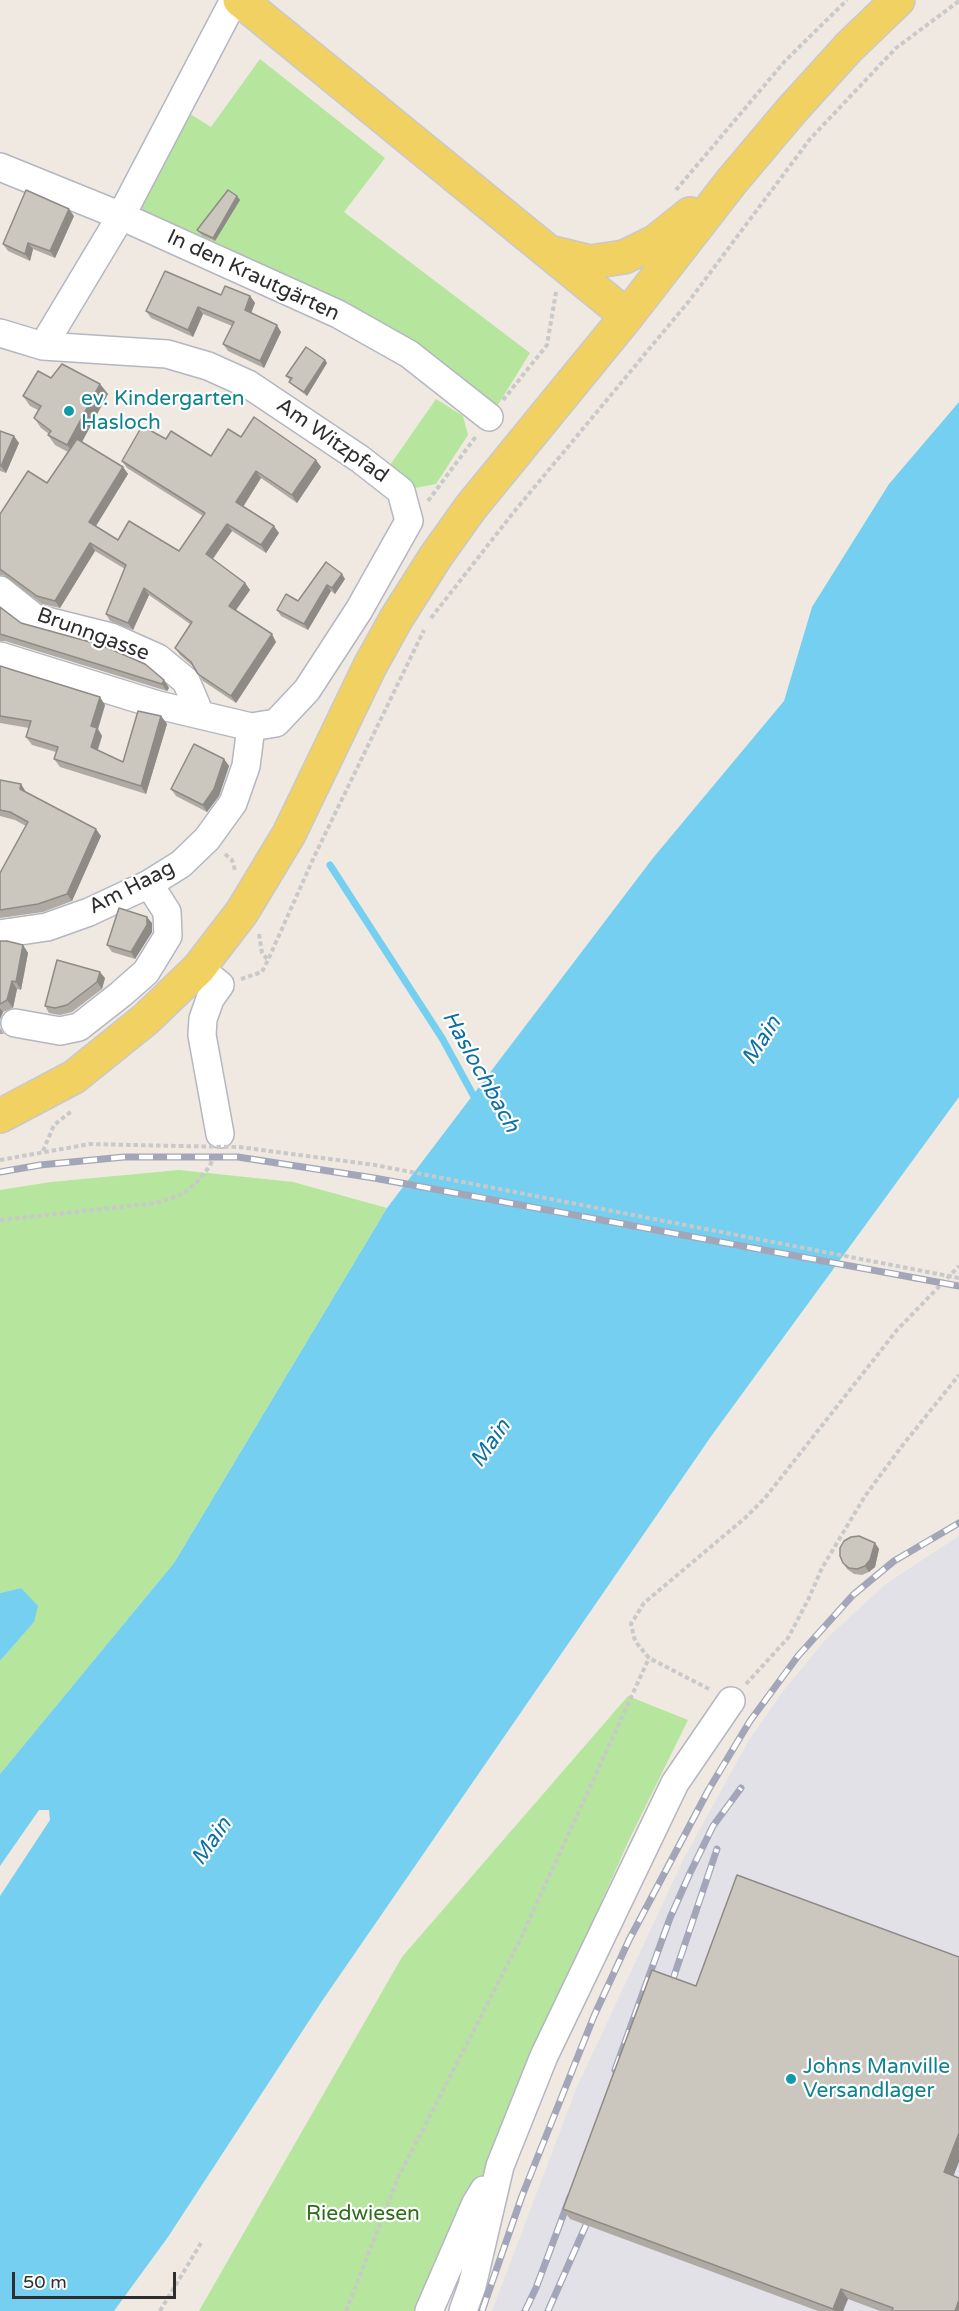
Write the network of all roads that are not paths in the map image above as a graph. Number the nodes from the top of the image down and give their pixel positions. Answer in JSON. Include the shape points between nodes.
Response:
{"nodes":[{"id":1,"x":234,"y":0,"type":"edge"},
{"id":2,"x":240,"y":0,"type":"edge"},
{"id":3,"x":898,"y":0,"type":"edge"},
{"id":4,"x":0,"y":167,"type":"edge"},
{"id":5,"x":732,"y":181,"type":"junction"},
{"id":6,"x":121,"y":216,"type":"junction"},
{"id":7,"x":549,"y":252,"type":"junction"},
{"id":8,"x":627,"y":316,"type":"junction"},
{"id":9,"x":0,"y":333,"type":"edge"},
{"id":10,"x":43,"y":346,"type":"junction"},
{"id":11,"x":489,"y":417,"type":"dead end"},
{"id":12,"x":0,"y":590,"type":"edge"},
{"id":13,"x":0,"y":656,"type":"edge"},
{"id":14,"x":200,"y":714,"type":"junction"},
{"id":15,"x":251,"y":728,"type":"junction"},
{"id":16,"x":149,"y":884,"type":"junction"},
{"id":17,"x":0,"y":934,"type":"edge"},
{"id":18,"x":210,"y":977,"type":"junction"},
{"id":19,"x":15,"y":1023,"type":"dead end"},
{"id":20,"x":0,"y":1116,"type":"edge"},
{"id":21,"x":220,"y":1134,"type":"road end"},
{"id":22,"x":731,"y":1701,"type":"road end"},
{"id":23,"x":500,"y":2166,"type":"junction"},
{"id":24,"x":429,"y":2311,"type":"edge"},
{"id":25,"x":463,"y":2311,"type":"edge"}],
"edges":[{"from":1,"to":6,"type":"street"},
{"from":2,"to":7,"type":"main road"},
{"from":3,"to":5,"type":"main road","via":[[849,47]]},
{"from":4,"to":6,"type":"street","name":"In den Krautgärten"},
{"from":5,"to":7,"type":"main road","via":[[655,242],[624,257],[590,262]]},
{"from":5,"to":8,"type":"main road"},
{"from":6,"to":10,"type":"street"},
{"from":6,"to":11,"type":"street","name":"In den Krautgärten","via":[[338,314],[409,354]]},
{"from":7,"to":8,"type":"main road"},
{"from":8,"to":18,"type":"main road","via":[[435,556],[370,666],[289,834],[242,912]]},
{"from":9,"to":10,"type":"street","name":"Am Witzpfad"},
{"from":10,"to":15,"type":"street","name":"Am Witzpfad","via":[[167,354],[208,366],[248,384],[401,491],[409,521],[358,610],[307,690],[276,723]]},
{"from":12,"to":14,"type":"street","name":"Brunngasse","via":[[36,618],[111,637],[158,658],[186,681]]},
{"from":13,"to":14,"type":"street","via":[[158,705]]},
{"from":14,"to":15,"type":"street"},
{"from":15,"to":16,"type":"street","name":"Am Haag","via":[[246,766],[233,803],[207,839],[181,864]]},
{"from":16,"to":17,"type":"street","name":"Am Haag","via":[[47,927]]},
{"from":16,"to":19,"type":"street","via":[[167,912],[168,936],[146,972],[78,1027],[60,1031]]},
{"from":18,"to":20,"type":"main road","via":[[146,1019],[74,1077]]},
{"from":18,"to":21,"type":"street","via":[[210,999],[202,1035]]},
{"from":22,"to":23,"type":"street","via":[[675,1783],[544,2056]]},
{"from":23,"to":24,"type":"street","via":[[476,2202]]},
{"from":23,"to":25,"type":"street"}]}
